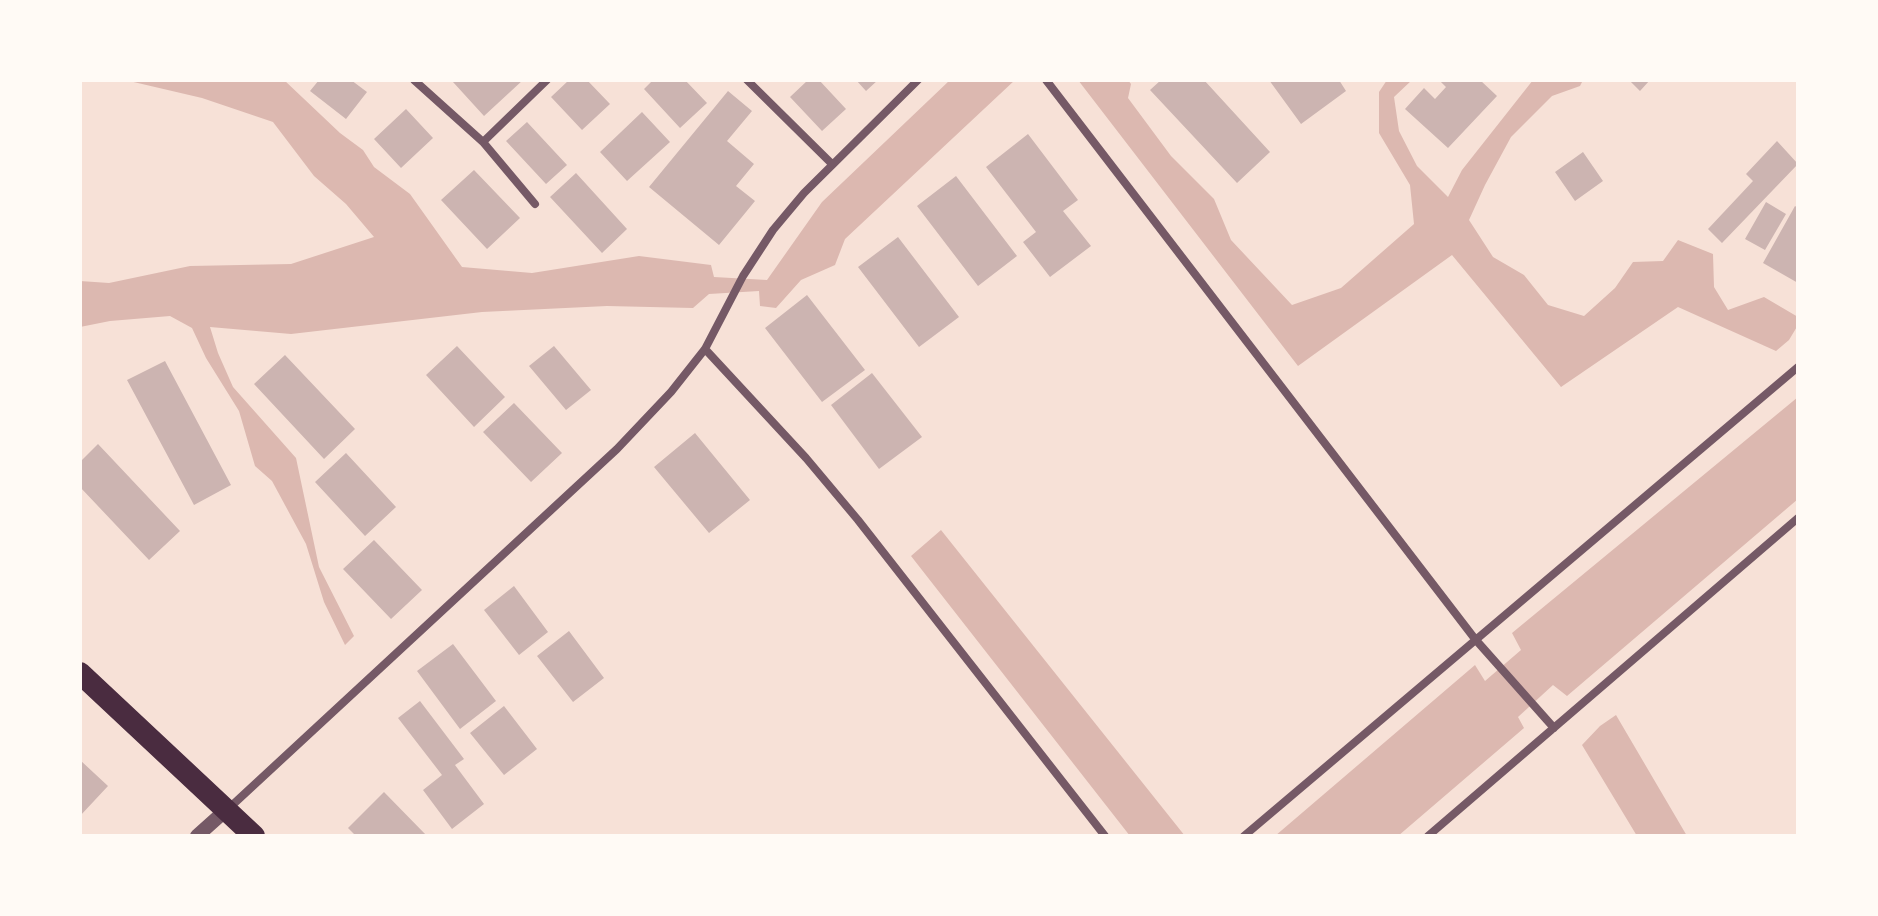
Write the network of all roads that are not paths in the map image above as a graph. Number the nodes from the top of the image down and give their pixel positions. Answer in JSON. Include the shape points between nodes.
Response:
{"nodes":[{"id":1,"x":414,"y":80,"type":"edge"},
{"id":2,"x":547,"y":80,"type":"edge"},
{"id":3,"x":747,"y":80,"type":"edge"},
{"id":4,"x":918,"y":80,"type":"edge"},
{"id":5,"x":1046,"y":80,"type":"edge"},
{"id":6,"x":483,"y":142,"type":"junction"},
{"id":7,"x":832,"y":164,"type":"junction"},
{"id":8,"x":535,"y":204,"type":"dead end"},
{"id":9,"x":705,"y":349,"type":"junction"},
{"id":10,"x":1798,"y":367,"type":"edge"},
{"id":11,"x":1798,"y":518,"type":"edge"},
{"id":12,"x":1475,"y":639,"type":"junction"},
{"id":13,"x":80,"y":673,"type":"edge"},
{"id":14,"x":1554,"y":728,"type":"junction"},
{"id":15,"x":226,"y":810,"type":"junction"},
{"id":16,"x":197,"y":836,"type":"edge"},
{"id":17,"x":254,"y":836,"type":"edge"},
{"id":18,"x":1105,"y":836,"type":"edge"},
{"id":19,"x":1244,"y":836,"type":"edge"},
{"id":20,"x":1428,"y":836,"type":"edge"}],
"edges":[{"from":1,"to":6,"type":"street"},
{"from":2,"to":6,"type":"street"},
{"from":3,"to":7,"type":"street"},
{"from":4,"to":7,"type":"street"},
{"from":5,"to":12,"type":"street"},
{"from":6,"to":8,"type":"street"},
{"from":7,"to":9,"type":"street","via":[[773,230]]},
{"from":9,"to":15,"type":"street","via":[[617,449]]},
{"from":9,"to":18,"type":"street","via":[[858,520]]},
{"from":10,"to":12,"type":"street"},
{"from":11,"to":14,"type":"street"},
{"from":12,"to":14,"type":"street"},
{"from":12,"to":19,"type":"street"},
{"from":13,"to":15,"type":"highway"},
{"from":14,"to":20,"type":"street"},
{"from":15,"to":16,"type":"street"},
{"from":15,"to":17,"type":"highway"}]}
